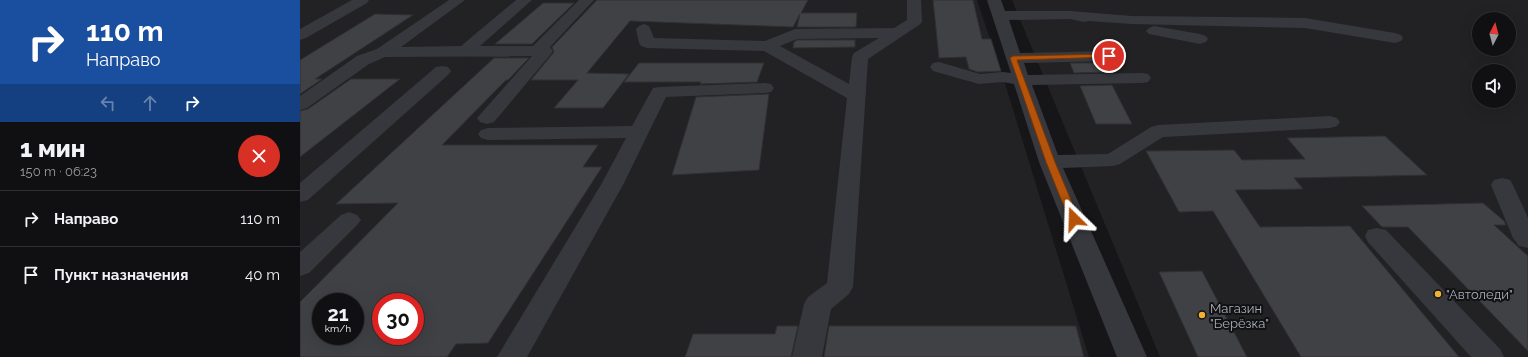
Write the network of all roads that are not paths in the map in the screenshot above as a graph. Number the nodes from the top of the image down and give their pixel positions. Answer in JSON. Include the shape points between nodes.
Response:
{"nodes":[{"id":1,"x":362,"y":0,"type":"edge"},
{"id":2,"x":458,"y":0,"type":"edge"},
{"id":3,"x":525,"y":0,"type":"edge"},
{"id":4,"x":586,"y":0,"type":"edge"},
{"id":5,"x":914,"y":0,"type":"edge"},
{"id":6,"x":997,"y":8,"type":"edge"},
{"id":7,"x":1070,"y":15,"type":"junction"},
{"id":8,"x":644,"y":29,"type":"dead end"},
{"id":9,"x":896,"y":33,"type":"junction"},
{"id":10,"x":300,"y":35,"type":"edge"},
{"id":11,"x":1395,"y":38,"type":"dead end"},
{"id":12,"x":1200,"y":39,"type":"dead end"},
{"id":13,"x":767,"y":46,"type":"junction"},
{"id":14,"x":465,"y":51,"type":"junction"},
{"id":15,"x":537,"y":51,"type":"junction"},
{"id":16,"x":383,"y":52,"type":"junction"},
{"id":17,"x":1109,"y":56,"type":"dead end"},
{"id":18,"x":1013,"y":58,"type":"junction"},
{"id":19,"x":939,"y":67,"type":"dead end"},
{"id":20,"x":442,"y":71,"type":"dead end"},
{"id":21,"x":1142,"y":78,"type":"dead end"},
{"id":22,"x":1021,"y":80,"type":"junction"},
{"id":23,"x":765,"y":88,"type":"dead end"},
{"id":24,"x":856,"y":96,"type":"junction"},
{"id":25,"x":300,"y":104,"type":"edge"},
{"id":26,"x":1330,"y":122,"type":"dead end"},
{"id":27,"x":639,"y":132,"type":"junction"},
{"id":28,"x":1050,"y":162,"type":"junction"},
{"id":29,"x":1502,"y":185,"type":"dead end"},
{"id":30,"x":300,"y":196,"type":"edge"},
{"id":31,"x":349,"y":220,"type":"dead end"},
{"id":32,"x":1377,"y":236,"type":"dead end"},
{"id":33,"x":1528,"y":240,"type":"edge"},
{"id":34,"x":300,"y":267,"type":"edge"},
{"id":35,"x":512,"y":357,"type":"edge"},
{"id":36,"x":807,"y":357,"type":"edge"},
{"id":37,"x":1132,"y":357,"type":"edge"},
{"id":38,"x":1489,"y":357,"type":"edge"}],
"edges":[{"from":1,"to":10,"type":"street"},
{"from":2,"to":16,"type":"street"},
{"from":3,"to":14,"type":"street"},
{"from":4,"to":15,"type":"street"},
{"from":5,"to":9,"type":"street","via":[[914,22]]},
{"from":6,"to":7,"type":"street"},
{"from":6,"to":18,"type":"street"},
{"from":7,"to":11,"type":"street","via":[[1132,20],[1304,23]]},
{"from":7,"to":12,"type":"street"},
{"from":8,"to":13,"type":"street","via":[[647,43]]},
{"from":9,"to":13,"type":"street","via":[[795,34]]},
{"from":9,"to":24,"type":"street","via":[[860,57]]},
{"from":13,"to":24,"type":"street"},
{"from":14,"to":15,"type":"street"},
{"from":14,"to":16,"type":"street"},
{"from":15,"to":27,"type":"street","via":[[545,51],[487,126]]},
{"from":16,"to":25,"type":"street","via":[[363,60]]},
{"from":17,"to":18,"type":"street"},
{"from":18,"to":22,"type":"street"},
{"from":19,"to":22,"type":"street","via":[[979,79],[1003,77]]},
{"from":20,"to":30,"type":"street"},
{"from":21,"to":22,"type":"street"},
{"from":22,"to":28,"type":"street"},
{"from":23,"to":27,"type":"street","via":[[659,92]]},
{"from":24,"to":36,"type":"street","via":[[840,287],[818,304]]},
{"from":26,"to":28,"type":"street","via":[[1158,131],[1113,160]]},
{"from":27,"to":35,"type":"street","via":[[613,183]]},
{"from":28,"to":37,"type":"street"},
{"from":29,"to":33,"type":"street"},
{"from":31,"to":34,"type":"street"},
{"from":32,"to":38,"type":"street"}]}
